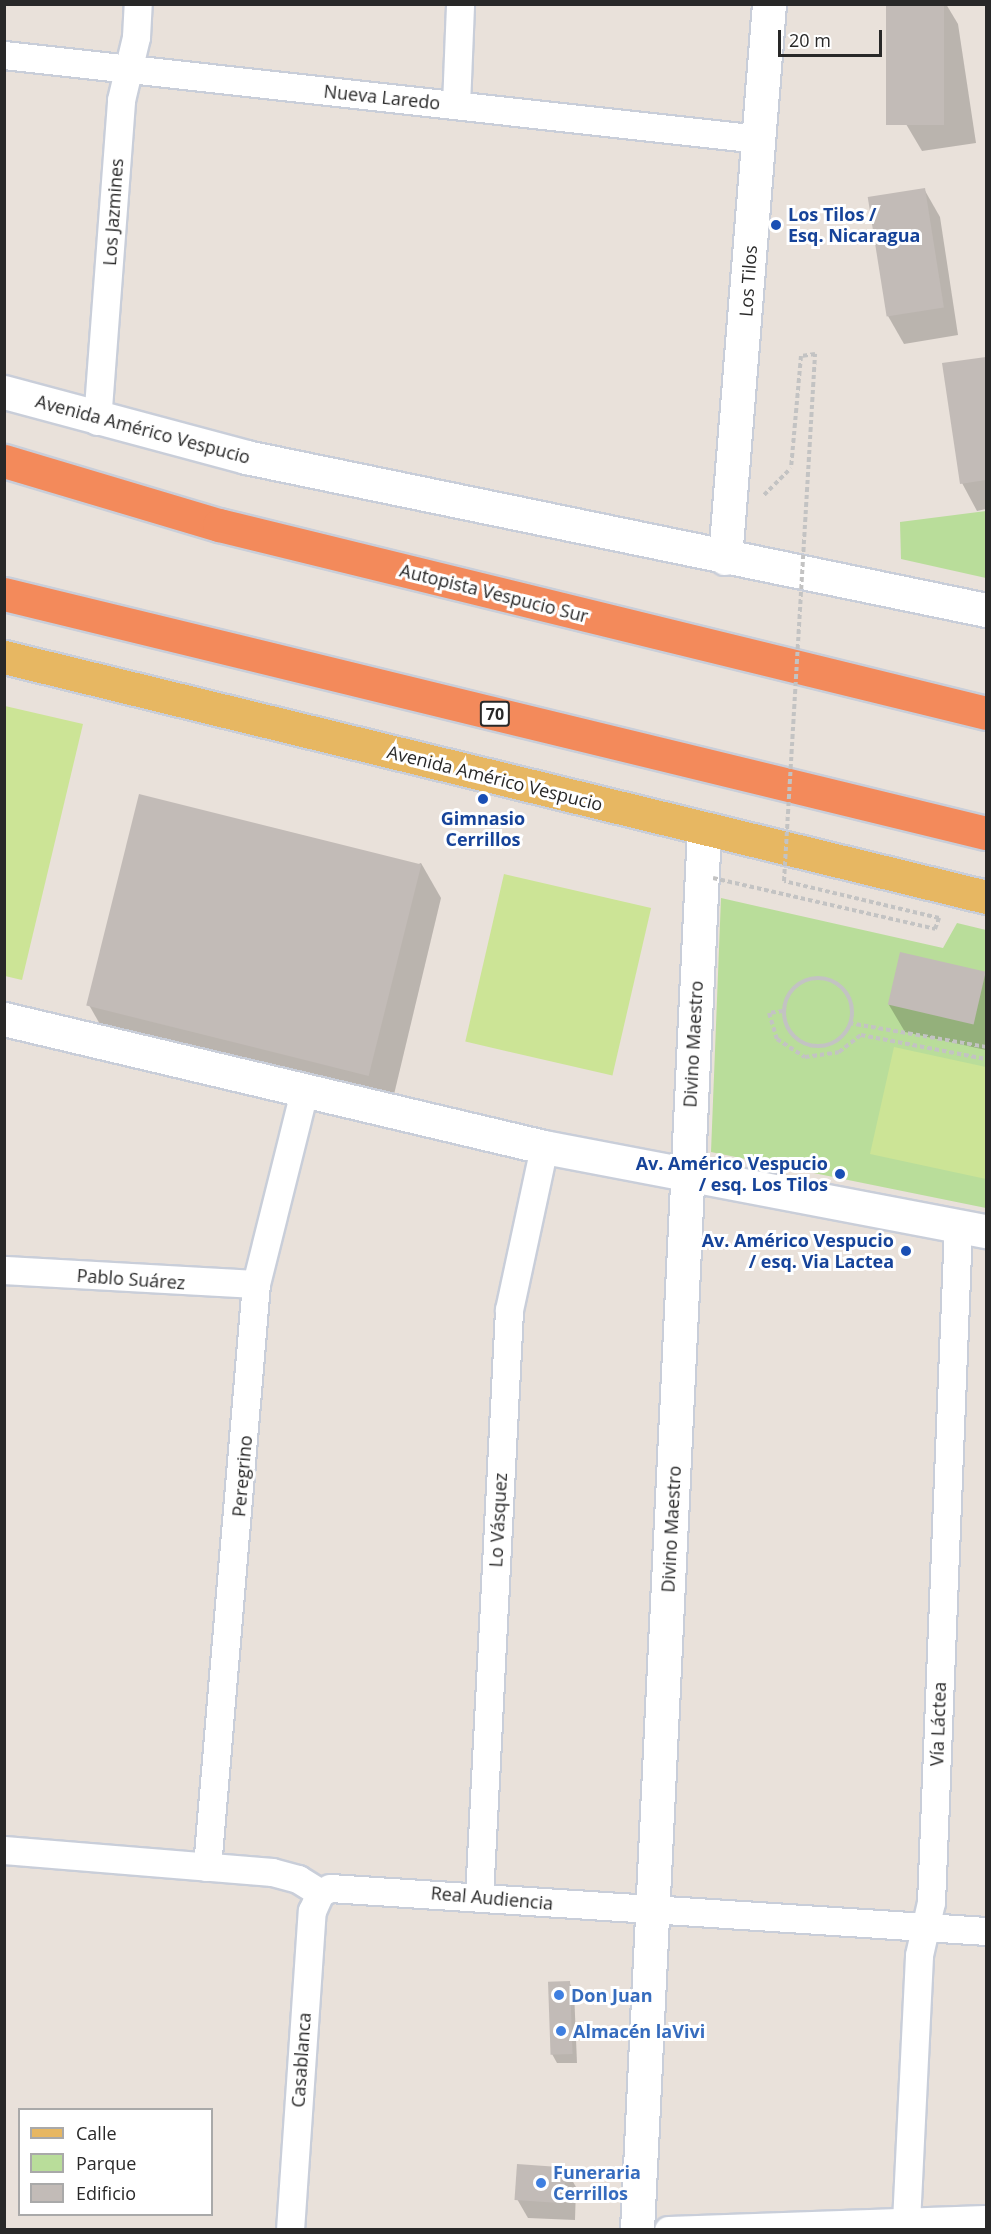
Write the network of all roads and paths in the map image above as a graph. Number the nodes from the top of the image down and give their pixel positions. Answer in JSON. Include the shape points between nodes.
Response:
{"nodes":[{"id":1,"x":138,"y":4,"type":"edge"},
{"id":2,"x":460,"y":4,"type":"edge"},
{"id":3,"x":769,"y":4,"type":"edge"},
{"id":4,"x":4,"y":55,"type":"edge"},
{"id":5,"x":128,"y":69,"type":"junction"},
{"id":6,"x":456,"y":105,"type":"junction"},
{"id":7,"x":759,"y":139,"type":"junction"},
{"id":8,"x":4,"y":392,"type":"edge"},
{"id":9,"x":97,"y":421,"type":"junction"},
{"id":10,"x":4,"y":460,"type":"edge"},
{"id":11,"x":791,"y":468,"type":"dead end"},
{"id":12,"x":725,"y":558,"type":"junction"},
{"id":13,"x":4,"y":594,"type":"edge"},
{"id":14,"x":987,"y":610,"type":"edge"},
{"id":15,"x":4,"y":657,"type":"edge"},
{"id":16,"x":987,"y":713,"type":"edge"},
{"id":17,"x":704,"y":829,"type":"junction"},
{"id":18,"x":987,"y":833,"type":"edge"},
{"id":19,"x":713,"y":878,"type":"dead end"},
{"id":20,"x":987,"y":897,"type":"edge"},
{"id":21,"x":783,"y":1011,"type":"junction"},
{"id":22,"x":4,"y":1019,"type":"edge"},
{"id":23,"x":849,"y":1023,"type":"junction"},
{"id":24,"x":987,"y":1047,"type":"edge"},
{"id":25,"x":987,"y":1059,"type":"edge"},
{"id":26,"x":304,"y":1091,"type":"junction"},
{"id":27,"x":544,"y":1147,"type":"junction"},
{"id":28,"x":687,"y":1175,"type":"junction"},
{"id":29,"x":972,"y":1228,"type":"edge"},
{"id":30,"x":4,"y":1270,"type":"edge"},
{"id":31,"x":256,"y":1284,"type":"junction"},
{"id":32,"x":4,"y":1850,"type":"edge"},
{"id":33,"x":207,"y":1867,"type":"junction"},
{"id":34,"x":320,"y":1893,"type":"junction"},
{"id":35,"x":478,"y":1897,"type":"junction"},
{"id":36,"x":653,"y":1911,"type":"junction"},
{"id":37,"x":925,"y":1927,"type":"junction"},
{"id":38,"x":987,"y":1931,"type":"edge"},
{"id":39,"x":987,"y":2219,"type":"edge"},
{"id":40,"x":906,"y":2222,"type":"junction"},
{"id":41,"x":290,"y":2229,"type":"edge"},
{"id":42,"x":637,"y":2229,"type":"edge"},
{"id":43,"x":668,"y":2229,"type":"edge"}],
"edges":[{"from":1,"to":5,"type":"street","name":"Los Jazmines"},
{"from":2,"to":6,"type":"street"},
{"from":3,"to":7,"type":"street","name":"Los Tilos"},
{"from":4,"to":5,"type":"street","name":"Nueva Laredo"},
{"from":5,"to":6,"type":"street","name":"Nueva Laredo"},
{"from":5,"to":9,"type":"street","name":"Los Jazmines"},
{"from":6,"to":7,"type":"street","name":"Nueva Laredo"},
{"from":7,"to":12,"type":"street","name":"Los Tilos"},
{"from":8,"to":9,"type":"street","name":"Avenida Américo Vespucio"},
{"from":9,"to":12,"type":"street","name":"Avenida Américo Vespucio"},
{"from":10,"to":16,"type":"highway","name":"Autopista Vespucio Sur","via":[[219,525]]},
{"from":11,"to":19,"type":"path","bridge":true,"via":[[801,356],[815,354],[784,881],[939,918],[935,929]]},
{"from":12,"to":14,"type":"street","name":"Avenida Américo Vespucio"},
{"from":13,"to":18,"type":"highway","number":"70"},
{"from":15,"to":17,"type":"main road","name":"Avenida Américo Vespucio"},
{"from":17,"to":20,"type":"main road","name":"Avenida Américo Vespucio"},
{"from":17,"to":28,"type":"street","name":"Divino Maestro"},
{"from":21,"to":23,"type":"path","via":[[791,1033],[810,1045],[832,1043]]},
{"from":21,"to":23,"type":"path","via":[[800,982],[822,978],[848,996]]},
{"from":21,"to":25,"type":"path","via":[[769,1013],[777,1040],[805,1057],[839,1052],[861,1035]]},
{"from":22,"to":26,"type":"street"},
{"from":23,"to":24,"type":"path"},
{"from":26,"to":27,"type":"street"},
{"from":26,"to":31,"type":"street","name":"Peregrino"},
{"from":27,"to":28,"type":"street"},
{"from":27,"to":35,"type":"street","name":"Lo Vásquez","via":[[509,1310]]},
{"from":28,"to":29,"type":"street"},
{"from":28,"to":36,"type":"street","name":"Divino Maestro"},
{"from":29,"to":37,"type":"street","name":"Vía Láctea","via":[[932,1890]]},
{"from":30,"to":31,"type":"street","name":"Pablo Suárez"},
{"from":31,"to":33,"type":"street","name":"Peregrino"},
{"from":32,"to":33,"type":"street"},
{"from":33,"to":34,"type":"street","via":[[285,1874]]},
{"from":34,"to":35,"type":"street","name":"Real Audiencia","via":[[341,1886]]},
{"from":34,"to":41,"type":"street","name":"Casablanca","via":[[312,1911]]},
{"from":35,"to":36,"type":"street","name":"Real Audiencia"},
{"from":36,"to":37,"type":"street","name":"Real Audiencia"},
{"from":36,"to":42,"type":"street","name":"Divino Maestro"},
{"from":37,"to":38,"type":"street","name":"Real Audiencia"},
{"from":37,"to":40,"type":"street","name":"Vía Láctea","via":[[919,1955]]},
{"from":39,"to":40,"type":"street"},
{"from":40,"to":43,"type":"street"}]}
